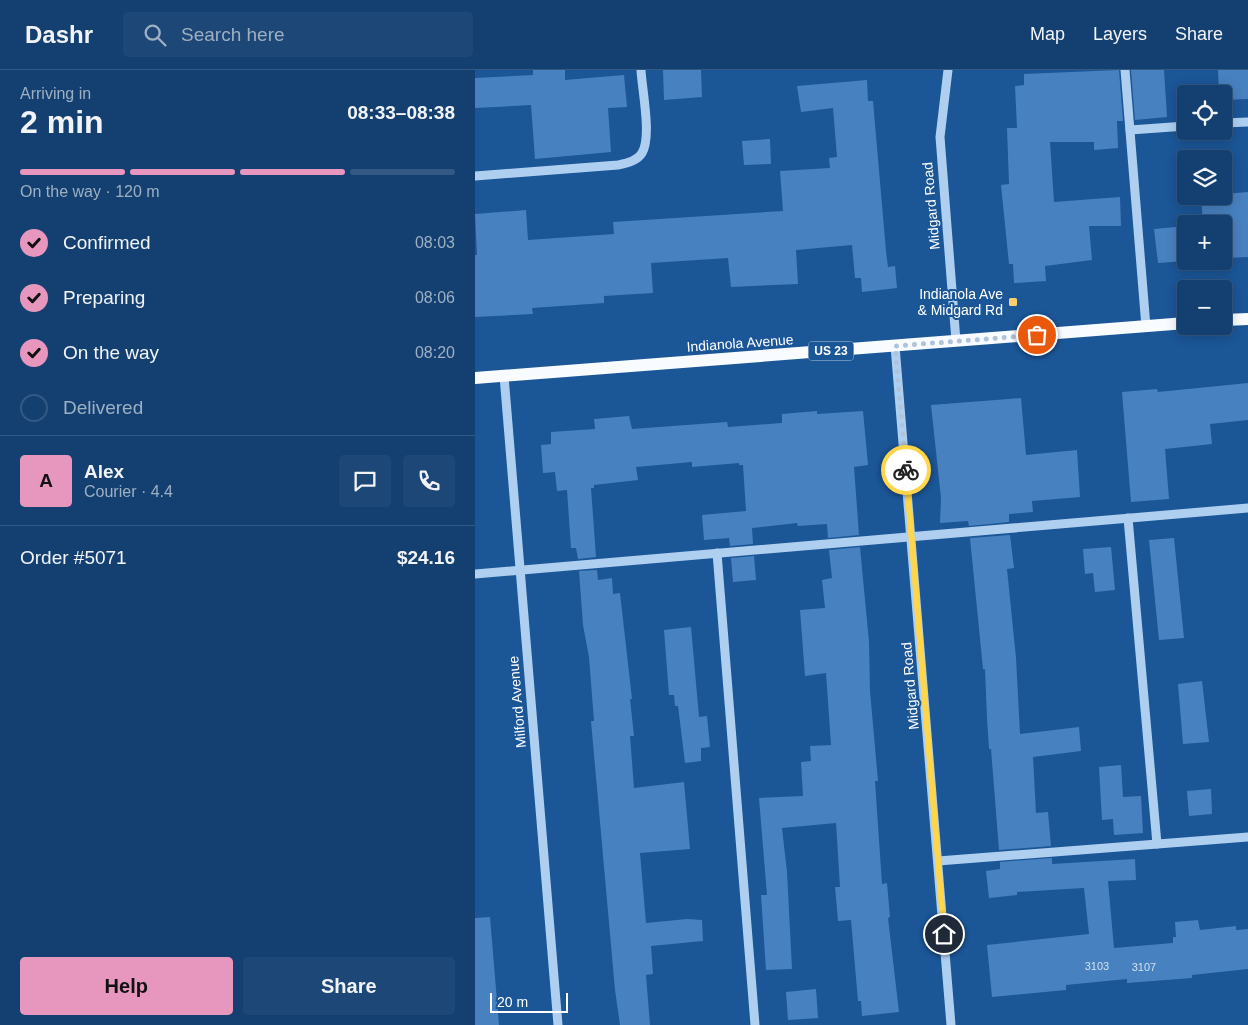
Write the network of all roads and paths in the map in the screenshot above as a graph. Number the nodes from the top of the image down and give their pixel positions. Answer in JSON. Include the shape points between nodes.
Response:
{"nodes":[{"id":1,"x":641,"y":70,"type":"edge"},
{"id":2,"x":948,"y":70,"type":"edge"},
{"id":3,"x":1125,"y":70,"type":"edge"},
{"id":4,"x":1248,"y":122,"type":"edge"},
{"id":5,"x":1232,"y":123,"type":"edge"},
{"id":6,"x":1177,"y":127,"type":"edge"},
{"id":7,"x":1130,"y":130,"type":"junction"},
{"id":8,"x":475,"y":176,"type":"edge"},
{"id":9,"x":1248,"y":319,"type":"edge"},
{"id":10,"x":1232,"y":320,"type":"edge"},
{"id":11,"x":1177,"y":324,"type":"edge"},
{"id":12,"x":1146,"y":326,"type":"junction"},
{"id":13,"x":956,"y":341,"type":"junction"},
{"id":14,"x":895,"y":346,"type":"junction"},
{"id":15,"x":504,"y":376,"type":"junction"},
{"id":16,"x":475,"y":378,"type":"edge"},
{"id":17,"x":1248,"y":508,"type":"edge"},
{"id":18,"x":1128,"y":518,"type":"junction"},
{"id":19,"x":911,"y":537,"type":"junction"},
{"id":20,"x":717,"y":553,"type":"junction"},
{"id":21,"x":520,"y":570,"type":"junction"},
{"id":22,"x":475,"y":574,"type":"edge"},
{"id":23,"x":1248,"y":837,"type":"edge"},
{"id":24,"x":1157,"y":844,"type":"junction"},
{"id":25,"x":938,"y":861,"type":"junction"},
{"id":26,"x":558,"y":1025,"type":"edge"},
{"id":27,"x":755,"y":1025,"type":"edge"},
{"id":28,"x":951,"y":1025,"type":"edge"}],
"edges":[{"from":1,"to":8,"type":"street","via":[[646,135],[641,154],[635,160],[618,165]]},
{"from":2,"to":13,"type":"street","name":"Midgard Road","via":[[940,137]]},
{"from":3,"to":7,"type":"street"},
{"from":4,"to":5,"type":"street"},
{"from":6,"to":7,"type":"street"},
{"from":7,"to":12,"type":"street"},
{"from":9,"to":10,"type":"main road"},
{"from":11,"to":12,"type":"main road","name":"Indianola Avenue","number":"US 23"},
{"from":12,"to":13,"type":"main road","name":"Indianola Avenue","number":"US 23"},
{"from":13,"to":14,"type":"main road","name":"Indianola Avenue","number":"US 23"},
{"from":14,"to":15,"type":"main road","name":"Indianola Avenue","number":"US 23"},
{"from":14,"to":19,"type":"street","name":"Midgard Road"},
{"from":15,"to":16,"type":"main road","name":"Indianola Avenue","number":"US 23"},
{"from":15,"to":21,"type":"street","name":"Milford Avenue"},
{"from":17,"to":18,"type":"street"},
{"from":18,"to":19,"type":"street"},
{"from":18,"to":24,"type":"street"},
{"from":19,"to":20,"type":"street"},
{"from":19,"to":25,"type":"street","name":"Midgard Road"},
{"from":20,"to":21,"type":"street"},
{"from":20,"to":27,"type":"street"},
{"from":21,"to":22,"type":"street"},
{"from":21,"to":26,"type":"street","name":"Milford Avenue"},
{"from":23,"to":24,"type":"street"},
{"from":24,"to":25,"type":"street"},
{"from":25,"to":28,"type":"street","name":"Midgard Road"}]}
